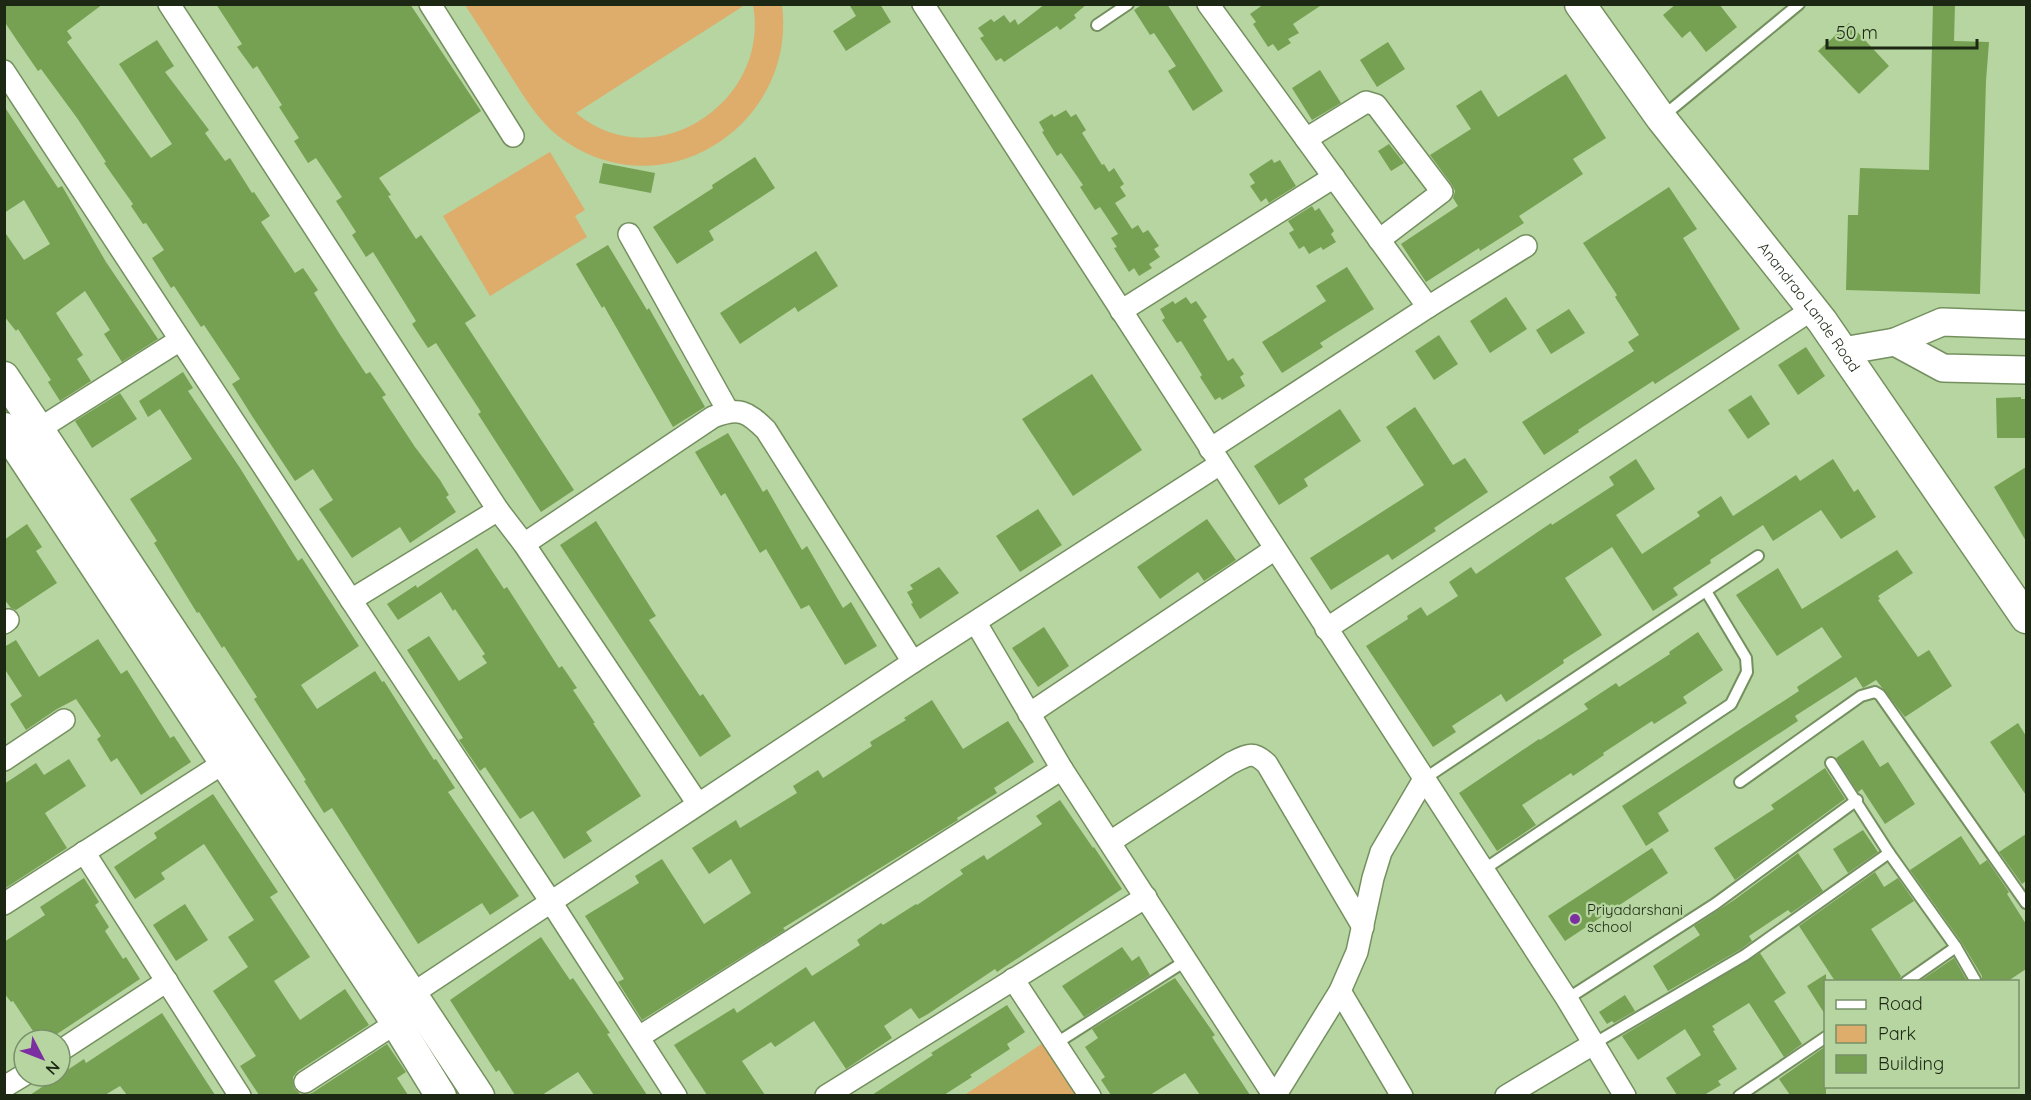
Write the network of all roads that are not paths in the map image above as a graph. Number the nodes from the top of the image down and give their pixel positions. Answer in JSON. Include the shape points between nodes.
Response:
{"nodes":[{"id":1,"x":169,"y":4,"type":"edge"},
{"id":2,"x":430,"y":4,"type":"edge"},
{"id":3,"x":923,"y":4,"type":"edge"},
{"id":4,"x":1128,"y":4,"type":"edge"},
{"id":5,"x":1208,"y":4,"type":"edge"},
{"id":6,"x":1580,"y":4,"type":"edge"},
{"id":7,"x":1799,"y":4,"type":"edge"},
{"id":8,"x":1097,"y":25,"type":"dead end"},
{"id":9,"x":4,"y":71,"type":"edge"},
{"id":10,"x":1661,"y":118,"type":"junction"},
{"id":11,"x":513,"y":136,"type":"dead end"},
{"id":12,"x":1306,"y":139,"type":"junction"},
{"id":13,"x":1334,"y":177,"type":"junction"},
{"id":14,"x":629,"y":234,"type":"dead end"},
{"id":15,"x":1379,"y":240,"type":"junction"},
{"id":16,"x":1526,"y":246,"type":"dead end"},
{"id":17,"x":1428,"y":307,"type":"junction"},
{"id":18,"x":1813,"y":309,"type":"junction"},
{"id":19,"x":1121,"y":311,"type":"junction"},
{"id":20,"x":2026,"y":325,"type":"edge"},
{"id":21,"x":180,"y":340,"type":"junction"},
{"id":22,"x":1895,"y":342,"type":"junction"},
{"id":23,"x":1843,"y":351,"type":"junction"},
{"id":24,"x":2026,"y":370,"type":"edge"},
{"id":25,"x":4,"y":377,"type":"edge"},
{"id":26,"x":728,"y":411,"type":"junction"},
{"id":27,"x":4,"y":428,"type":"edge"},
{"id":28,"x":39,"y":429,"type":"junction"},
{"id":29,"x":1215,"y":457,"type":"junction"},
{"id":30,"x":498,"y":510,"type":"junction"},
{"id":31,"x":524,"y":544,"type":"junction"},
{"id":32,"x":1275,"y":549,"type":"junction"},
{"id":33,"x":1758,"y":556,"type":"dead end"},
{"id":34,"x":1706,"y":591,"type":"junction"},
{"id":35,"x":351,"y":600,"type":"junction"},
{"id":36,"x":2026,"y":618,"type":"edge"},
{"id":37,"x":976,"y":623,"type":"junction"},
{"id":38,"x":1326,"y":628,"type":"junction"},
{"id":39,"x":913,"y":662,"type":"junction"},
{"id":40,"x":1029,"y":714,"type":"junction"},
{"id":41,"x":64,"y":720,"type":"dead end"},
{"id":42,"x":249,"y":747,"type":"junction"},
{"id":43,"x":4,"y":760,"type":"edge"},
{"id":44,"x":224,"y":763,"type":"junction"},
{"id":45,"x":1831,"y":763,"type":"dead end"},
{"id":46,"x":1062,"y":769,"type":"junction"},
{"id":47,"x":1424,"y":779,"type":"junction"},
{"id":48,"x":1740,"y":782,"type":"dead end"},
{"id":49,"x":1857,"y":801,"type":"junction"},
{"id":50,"x":698,"y":804,"type":"junction"},
{"id":51,"x":1110,"y":842,"type":"junction"},
{"id":52,"x":84,"y":852,"type":"junction"},
{"id":53,"x":1889,"y":853,"type":"junction"},
{"id":54,"x":1483,"y":870,"type":"junction"},
{"id":55,"x":1146,"y":897,"type":"junction"},
{"id":56,"x":551,"y":902,"type":"junction"},
{"id":57,"x":2026,"y":903,"type":"edge"},
{"id":58,"x":4,"y":904,"type":"edge"},
{"id":59,"x":1363,"y":927,"type":"junction"},
{"id":60,"x":1956,"y":947,"type":"junction"},
{"id":61,"x":1187,"y":960,"type":"junction"},
{"id":62,"x":1013,"y":980,"type":"junction"},
{"id":63,"x":1907,"y":980,"type":"edge"},
{"id":64,"x":1974,"y":980,"type":"edge"},
{"id":65,"x":167,"y":981,"type":"junction"},
{"id":66,"x":1340,"y":992,"type":"junction"},
{"id":67,"x":414,"y":994,"type":"junction"},
{"id":68,"x":1567,"y":999,"type":"junction"},
{"id":69,"x":392,"y":1016,"type":"junction"},
{"id":70,"x":639,"y":1037,"type":"junction"},
{"id":71,"x":1824,"y":1038,"type":"edge"},
{"id":72,"x":72,"y":1043,"type":"edge"},
{"id":73,"x":1595,"y":1043,"type":"junction"},
{"id":74,"x":1055,"y":1044,"type":"junction"},
{"id":75,"x":305,"y":1082,"type":"dead end"},
{"id":76,"x":240,"y":1095,"type":"edge"},
{"id":77,"x":441,"y":1095,"type":"edge"},
{"id":78,"x":479,"y":1095,"type":"edge"},
{"id":79,"x":676,"y":1095,"type":"edge"},
{"id":80,"x":826,"y":1095,"type":"edge"},
{"id":81,"x":1090,"y":1095,"type":"edge"},
{"id":82,"x":1275,"y":1095,"type":"edge"},
{"id":83,"x":1402,"y":1095,"type":"edge"},
{"id":84,"x":1506,"y":1095,"type":"edge"},
{"id":85,"x":1625,"y":1095,"type":"edge"},
{"id":86,"x":1740,"y":1095,"type":"edge"}],
"edges":[{"from":1,"to":30,"type":"street"},
{"from":2,"to":11,"type":"street"},
{"from":3,"to":19,"type":"street"},
{"from":4,"to":8,"type":"lane"},
{"from":5,"to":12,"type":"street"},
{"from":6,"to":10,"type":"main road","name":"Anandrao Lande Road"},
{"from":7,"to":10,"type":"lane"},
{"from":9,"to":21,"type":"street"},
{"from":10,"to":18,"type":"main road","name":"Anandrao Lande Road"},
{"from":12,"to":13,"type":"street"},
{"from":12,"to":15,"type":"street","via":[[1366,102],[1376,105],[1442,192]]},
{"from":13,"to":15,"type":"street"},
{"from":13,"to":19,"type":"street"},
{"from":14,"to":26,"type":"street"},
{"from":15,"to":17,"type":"street"},
{"from":16,"to":17,"type":"street"},
{"from":17,"to":29,"type":"street"},
{"from":18,"to":23,"type":"main road","name":"Anandrao Lande Road"},
{"from":18,"to":38,"type":"street"},
{"from":19,"to":29,"type":"street"},
{"from":20,"to":22,"type":"street","via":[[1942,322]]},
{"from":21,"to":28,"type":"street"},
{"from":21,"to":35,"type":"street"},
{"from":22,"to":23,"type":"street"},
{"from":22,"to":24,"type":"street","via":[[1943,368]]},
{"from":23,"to":36,"type":"main road","name":"Anandrao Lande Road"},
{"from":25,"to":28,"type":"main road"},
{"from":26,"to":31,"type":"street","via":[[713,417]]},
{"from":26,"to":39,"type":"street","via":[[742,412],[766,430]]},
{"from":27,"to":44,"type":"main road"},
{"from":28,"to":42,"type":"main road"},
{"from":29,"to":32,"type":"street"},
{"from":29,"to":37,"type":"street"},
{"from":30,"to":31,"type":"street"},
{"from":30,"to":35,"type":"street"},
{"from":31,"to":50,"type":"street"},
{"from":32,"to":38,"type":"street"},
{"from":32,"to":40,"type":"street"},
{"from":33,"to":34,"type":"lane"},
{"from":34,"to":47,"type":"lane"},
{"from":34,"to":54,"type":"lane","via":[[1746,658],[1747,672],[1731,704]]},
{"from":35,"to":56,"type":"street"},
{"from":37,"to":39,"type":"street"},
{"from":37,"to":40,"type":"street"},
{"from":38,"to":47,"type":"street"},
{"from":39,"to":50,"type":"street"},
{"from":40,"to":46,"type":"street"},
{"from":41,"to":43,"type":"street"},
{"from":42,"to":44,"type":"street"},
{"from":42,"to":67,"type":"main road"},
{"from":44,"to":52,"type":"street"},
{"from":44,"to":69,"type":"main road"},
{"from":45,"to":49,"type":"lane"},
{"from":46,"to":51,"type":"street"},
{"from":46,"to":70,"type":"street"},
{"from":47,"to":54,"type":"street"},
{"from":47,"to":59,"type":"street","via":[[1381,852]]},
{"from":48,"to":57,"type":"lane","via":[[1861,696],[1875,692]]},
{"from":49,"to":53,"type":"lane"},
{"from":49,"to":68,"type":"lane","via":[[1715,904]]},
{"from":50,"to":56,"type":"street"},
{"from":51,"to":55,"type":"street"},
{"from":51,"to":59,"type":"street","via":[[1231,763],[1247,755],[1258,756],[1267,764]]},
{"from":52,"to":58,"type":"street"},
{"from":52,"to":65,"type":"street"},
{"from":53,"to":60,"type":"lane"},
{"from":53,"to":73,"type":"lane","via":[[1745,955]]},
{"from":54,"to":68,"type":"street"},
{"from":55,"to":61,"type":"street"},
{"from":55,"to":62,"type":"street"},
{"from":56,"to":67,"type":"street"},
{"from":56,"to":70,"type":"street"},
{"from":59,"to":66,"type":"street"},
{"from":60,"to":63,"type":"lane"},
{"from":60,"to":64,"type":"lane"},
{"from":61,"to":74,"type":"lane"},
{"from":61,"to":82,"type":"street"},
{"from":62,"to":74,"type":"street"},
{"from":62,"to":80,"type":"street"},
{"from":65,"to":72,"type":"street"},
{"from":65,"to":76,"type":"street"},
{"from":66,"to":82,"type":"street"},
{"from":66,"to":83,"type":"street"},
{"from":67,"to":69,"type":"street"},
{"from":67,"to":78,"type":"main road"},
{"from":68,"to":73,"type":"street"},
{"from":69,"to":75,"type":"street"},
{"from":69,"to":77,"type":"main road"},
{"from":70,"to":79,"type":"street"},
{"from":71,"to":86,"type":"lane"},
{"from":73,"to":84,"type":"street"},
{"from":73,"to":85,"type":"street"},
{"from":74,"to":81,"type":"street"}]}
